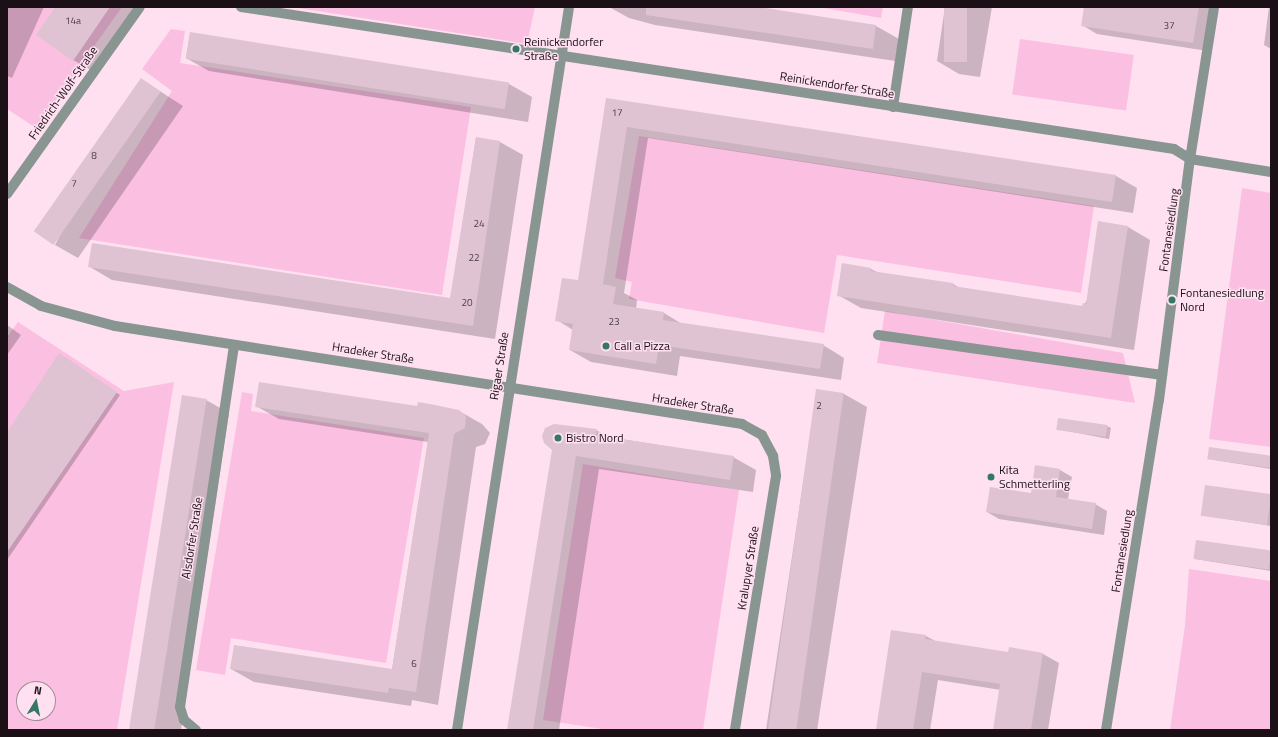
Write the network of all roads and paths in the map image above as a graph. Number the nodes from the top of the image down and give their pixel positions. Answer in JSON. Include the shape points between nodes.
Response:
{"nodes":[{"id":1,"x":140,"y":7,"type":"edge"},
{"id":2,"x":241,"y":7,"type":"edge"},
{"id":3,"x":569,"y":7,"type":"edge"},
{"id":4,"x":908,"y":7,"type":"edge"},
{"id":5,"x":1214,"y":7,"type":"edge"},
{"id":6,"x":562,"y":56,"type":"junction"},
{"id":7,"x":893,"y":107,"type":"junction"},
{"id":8,"x":1190,"y":159,"type":"junction"},
{"id":9,"x":1271,"y":172,"type":"edge"},
{"id":10,"x":7,"y":194,"type":"edge"},
{"id":11,"x":7,"y":287,"type":"edge"},
{"id":12,"x":878,"y":335,"type":"dead end"},
{"id":13,"x":234,"y":345,"type":"junction"},
{"id":14,"x":1162,"y":375,"type":"junction"},
{"id":15,"x":508,"y":387,"type":"junction"},
{"id":16,"x":742,"y":424,"type":"joint"},
{"id":17,"x":196,"y":730,"type":"edge"},
{"id":18,"x":457,"y":730,"type":"edge"},
{"id":19,"x":735,"y":730,"type":"edge"},
{"id":20,"x":1106,"y":730,"type":"edge"}],
"edges":[{"from":1,"to":10,"type":"street","name":"Friedrich-Wolf-Straße"},
{"from":2,"to":6,"type":"street","name":"Reinickendorfer Straße"},
{"from":3,"to":6,"type":"street","name":"Rigaer Straße"},
{"from":4,"to":7,"type":"street"},
{"from":5,"to":8,"type":"street","name":"Fontanesiedlung"},
{"from":6,"to":7,"type":"street","name":"Reinickendorfer Straße"},
{"from":6,"to":15,"type":"street","name":"Rigaer Straße"},
{"from":7,"to":8,"type":"street","name":"Reinickendorfer Straße","via":[[1174,149]]},
{"from":8,"to":9,"type":"street"},
{"from":8,"to":14,"type":"street","name":"Fontanesiedlung"},
{"from":11,"to":13,"type":"street","name":"Hradeker Straße","via":[[41,306],[74,316],[115,326]]},
{"from":12,"to":14,"type":"street"},
{"from":13,"to":15,"type":"street","name":"Hradeker Straße"},
{"from":13,"to":17,"type":"street","name":"Alsdorfer Straße","via":[[180,707],[184,720]]},
{"from":14,"to":20,"type":"street","name":"Fontanesiedlung"},
{"from":15,"to":16,"type":"street","name":"Hradeker Straße"},
{"from":15,"to":18,"type":"street","name":"Rigaer Straße"},
{"from":16,"to":19,"type":"street","name":"Kralupyer Straße","via":[[762,435],[773,456],[776,476]]}]}
